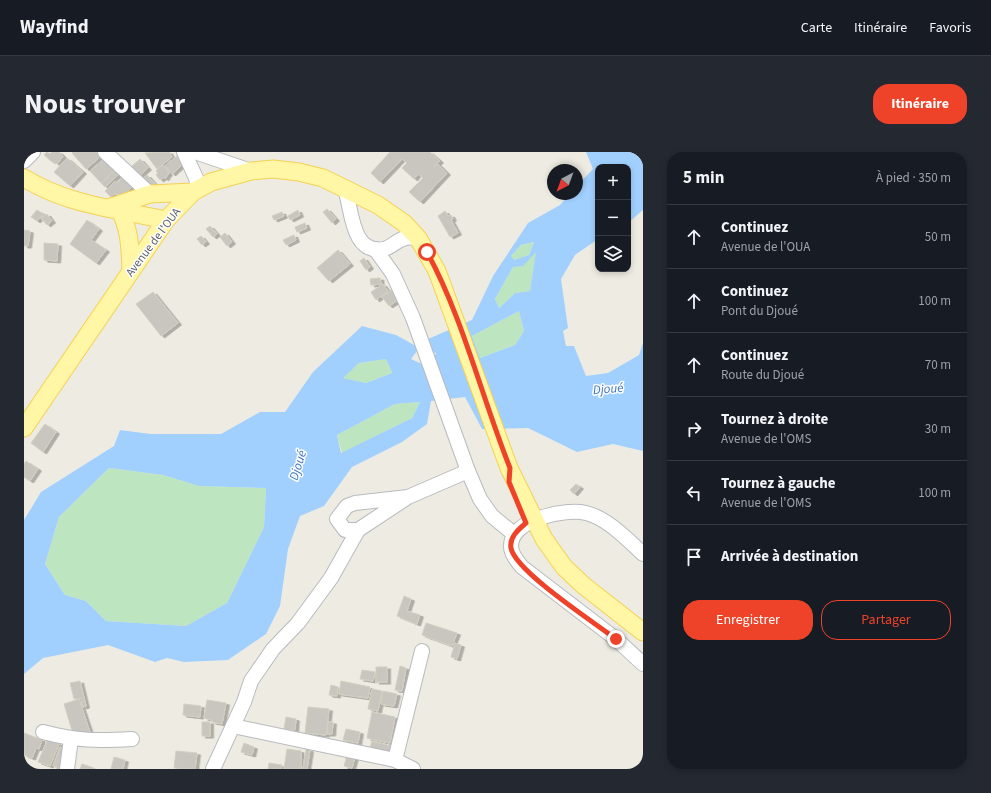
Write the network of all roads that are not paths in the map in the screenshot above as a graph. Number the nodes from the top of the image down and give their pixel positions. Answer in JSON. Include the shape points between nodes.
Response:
{"nodes":[{"id":1,"x":33,"y":152,"type":"edge"},
{"id":2,"x":105,"y":152,"type":"edge"},
{"id":3,"x":184,"y":152,"type":"edge"},
{"id":4,"x":195,"y":152,"type":"edge"},
{"id":5,"x":24,"y":161,"type":"edge"},
{"id":6,"x":251,"y":171,"type":"junction"},
{"id":7,"x":24,"y":178,"type":"edge"},
{"id":8,"x":346,"y":189,"type":"junction"},
{"id":9,"x":195,"y":191,"type":"junction"},
{"id":10,"x":150,"y":194,"type":"junction"},
{"id":11,"x":114,"y":208,"type":"junction"},
{"id":12,"x":166,"y":220,"type":"junction"},
{"id":13,"x":418,"y":238,"type":"junction"},
{"id":14,"x":375,"y":249,"type":"junction"},
{"id":15,"x":130,"y":270,"type":"junction"},
{"id":16,"x":24,"y":428,"type":"edge"},
{"id":17,"x":468,"y":471,"type":"junction"},
{"id":18,"x":408,"y":497,"type":"junction"},
{"id":19,"x":525,"y":526,"type":"junction"},
{"id":20,"x":358,"y":530,"type":"junction"},
{"id":21,"x":643,"y":554,"type":"edge"},
{"id":22,"x":643,"y":632,"type":"edge"},
{"id":23,"x":643,"y":645,"type":"edge"},
{"id":24,"x":422,"y":651,"type":"dead end"},
{"id":25,"x":643,"y":664,"type":"edge"},
{"id":26,"x":233,"y":726,"type":"junction"},
{"id":27,"x":43,"y":732,"type":"dead end"},
{"id":28,"x":71,"y":739,"type":"junction"},
{"id":29,"x":132,"y":739,"type":"dead end"},
{"id":30,"x":394,"y":760,"type":"junction"},
{"id":31,"x":67,"y":769,"type":"edge"},
{"id":32,"x":213,"y":769,"type":"edge"},
{"id":33,"x":413,"y":769,"type":"edge"}],
"edges":[{"from":1,"to":5,"type":"street"},
{"from":2,"to":10,"type":"street"},
{"from":3,"to":9,"type":"street","via":[[196,178]]},
{"from":4,"to":6,"type":"street"},
{"from":6,"to":8,"type":"main road","name":"Avenue de l'OUA","via":[[273,169],[299,172],[322,178]]},
{"from":6,"to":9,"type":"main road","name":"Avenue de l'OUA","via":[[230,176]]},
{"from":7,"to":11,"type":"main road","via":[[58,196]]},
{"from":8,"to":13,"type":"main road","name":"Avenue de l'OUA","via":[[378,204],[404,223]]},
{"from":8,"to":14,"type":"street","via":[[354,229],[366,245]]},
{"from":9,"to":10,"type":"main road"},
{"from":9,"to":12,"type":"main road","name":"Avenue de l'OUA"},
{"from":10,"to":11,"type":"main road"},
{"from":11,"to":12,"type":"main road"},
{"from":11,"to":15,"type":"main road","via":[[129,232]]},
{"from":12,"to":15,"type":"main road","name":"Avenue de l'OUA"},
{"from":13,"to":14,"type":"street","via":[[406,238],[385,249]]},
{"from":13,"to":19,"type":"main road","name":"Avenue de l'OUA","via":[[437,271],[454,311],[510,468],[509,482]]},
{"from":14,"to":17,"type":"street","via":[[393,274],[413,318]]},
{"from":15,"to":16,"type":"main road","name":"Avenue de l'OUA"},
{"from":17,"to":18,"type":"street"},
{"from":17,"to":19,"type":"street","via":[[480,499],[492,516]]},
{"from":18,"to":20,"type":"street"},
{"from":18,"to":20,"type":"street","via":[[347,506],[337,519],[345,530]]},
{"from":19,"to":21,"type":"street","via":[[553,515],[585,513],[599,518]]},
{"from":19,"to":22,"type":"main road","via":[[544,539],[564,567],[583,586]]},
{"from":19,"to":23,"type":"main road","via":[[561,575]]},
{"from":19,"to":25,"type":"street","via":[[511,547],[522,567],[616,639]]},
{"from":20,"to":26,"type":"street","via":[[332,578],[298,623],[273,649],[251,681]]},
{"from":24,"to":30,"type":"street"},
{"from":26,"to":30,"type":"street"},
{"from":26,"to":32,"type":"street"},
{"from":27,"to":28,"type":"street"},
{"from":28,"to":29,"type":"street"},
{"from":28,"to":31,"type":"street"},
{"from":30,"to":33,"type":"street"}]}
